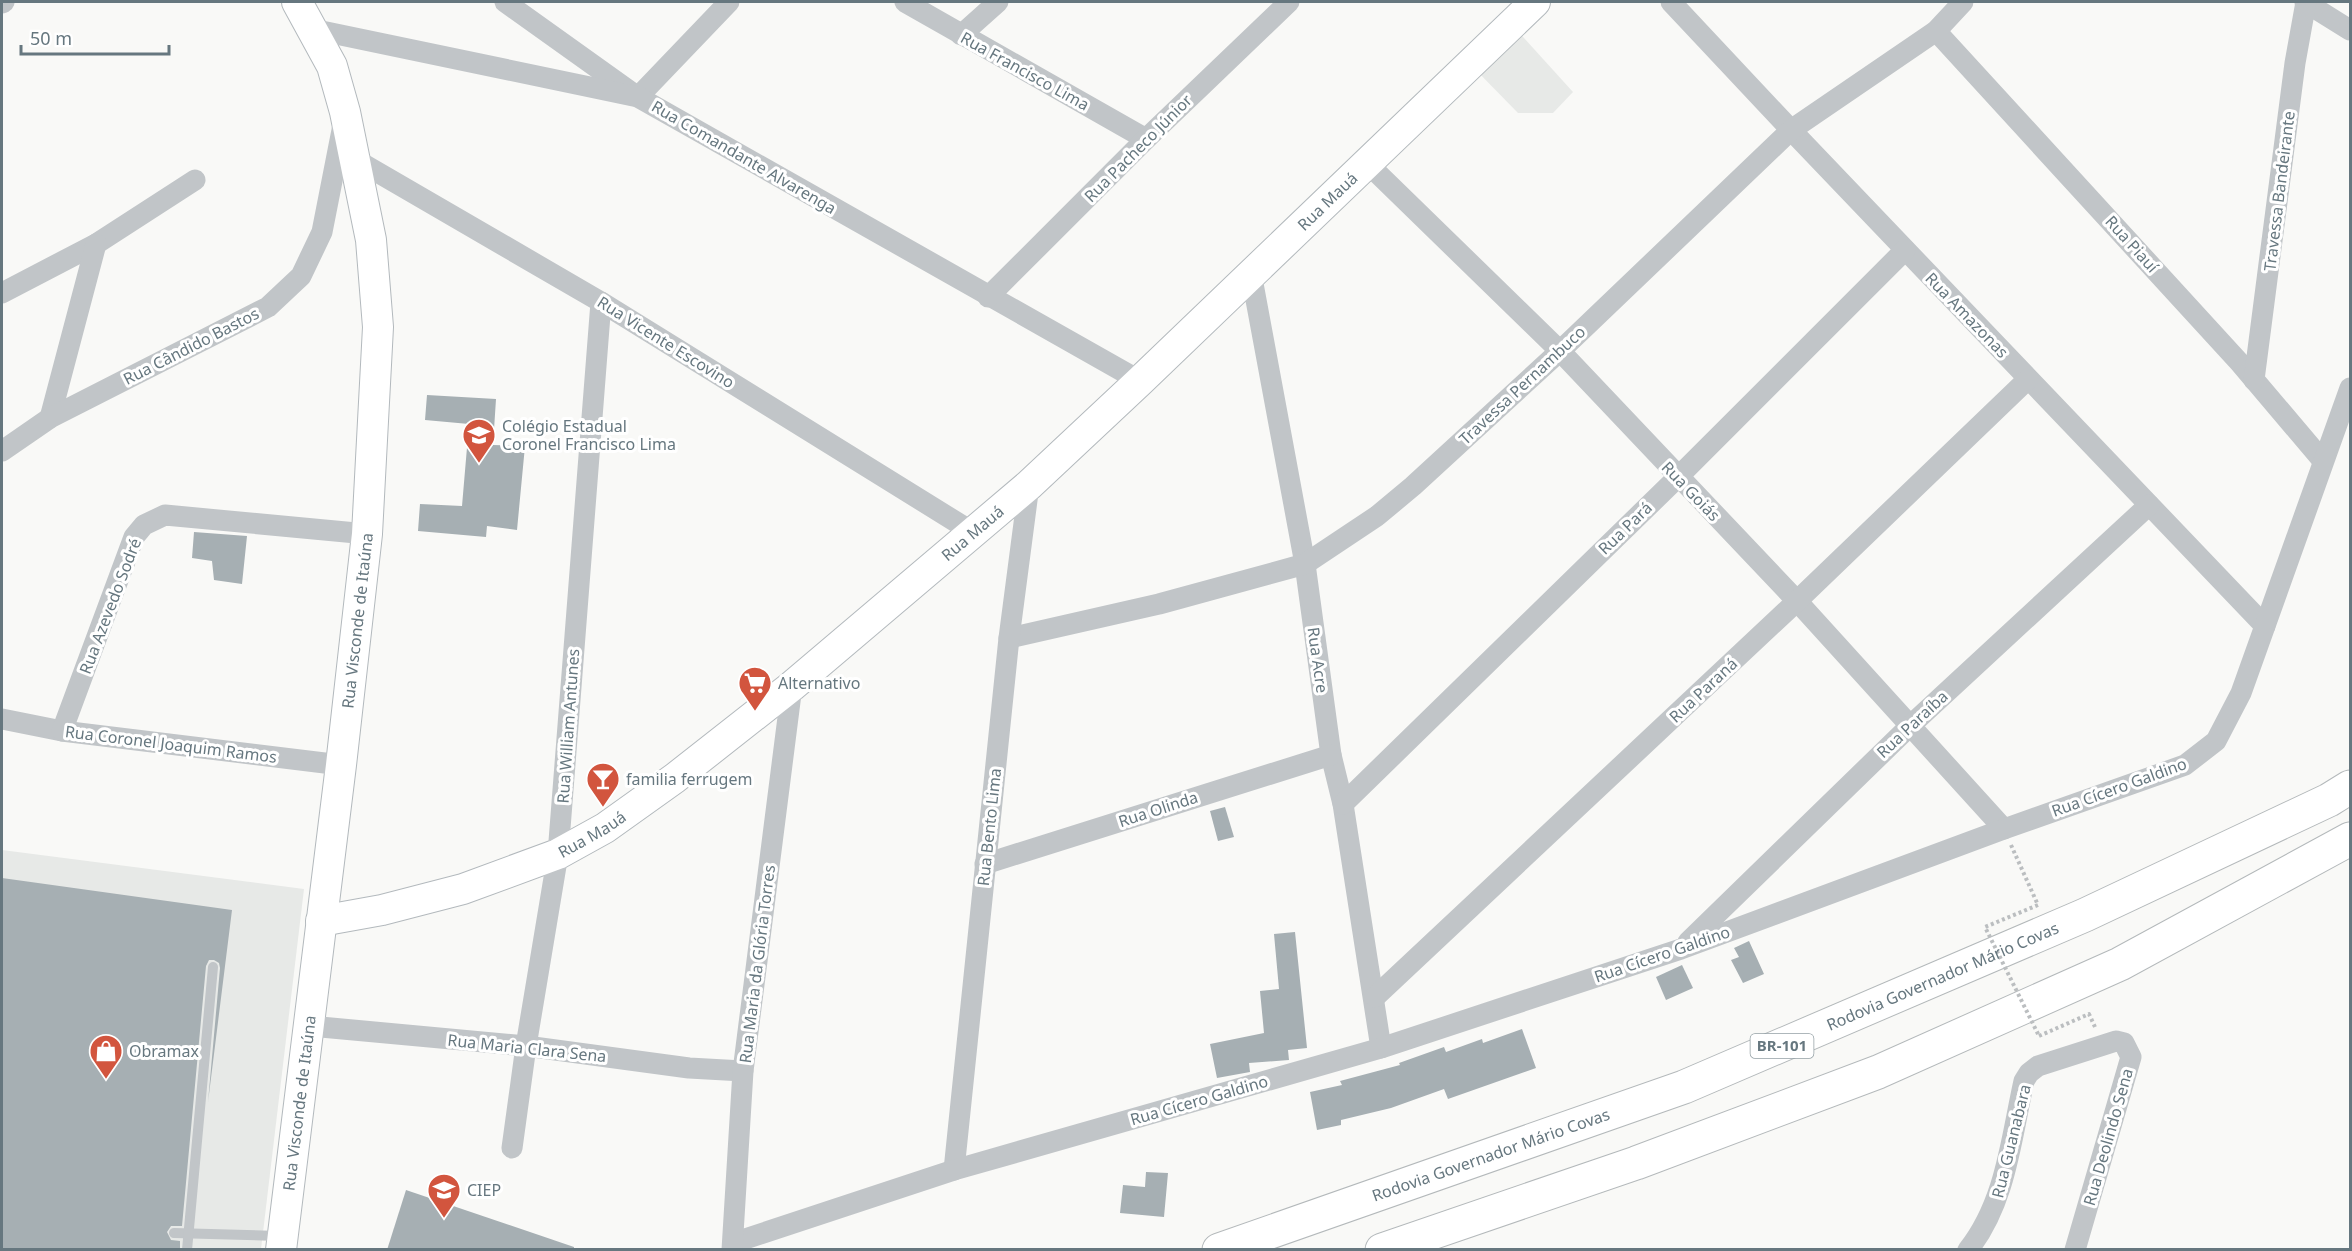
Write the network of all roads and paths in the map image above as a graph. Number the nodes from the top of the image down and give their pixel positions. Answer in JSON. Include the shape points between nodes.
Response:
{"nodes":[{"id":1,"x":297,"y":2,"type":"edge"},
{"id":2,"x":506,"y":2,"type":"edge"},
{"id":3,"x":729,"y":2,"type":"edge"},
{"id":4,"x":905,"y":2,"type":"edge"},
{"id":5,"x":998,"y":2,"type":"edge"},
{"id":6,"x":1289,"y":2,"type":"edge"},
{"id":7,"x":1535,"y":2,"type":"edge"},
{"id":8,"x":1671,"y":2,"type":"edge"},
{"id":9,"x":1964,"y":2,"type":"edge"},
{"id":10,"x":2305,"y":2,"type":"edge"},
{"id":11,"x":312,"y":29,"type":"junction"},
{"id":12,"x":2350,"y":30,"type":"edge"},
{"id":13,"x":1936,"y":31,"type":"junction"},
{"id":14,"x":961,"y":35,"type":"junction"},
{"id":15,"x":638,"y":97,"type":"junction"},
{"id":16,"x":345,"y":112,"type":"junction"},
{"id":17,"x":1791,"y":130,"type":"junction"},
{"id":18,"x":1146,"y":139,"type":"junction"},
{"id":19,"x":353,"y":158,"type":"junction"},
{"id":20,"x":1367,"y":163,"type":"junction"},
{"id":21,"x":195,"y":180,"type":"dead end"},
{"id":22,"x":96,"y":244,"type":"junction"},
{"id":23,"x":1905,"y":250,"type":"junction"},
{"id":24,"x":1251,"y":273,"type":"junction"},
{"id":25,"x":2,"y":292,"type":"edge"},
{"id":26,"x":988,"y":297,"type":"junction"},
{"id":27,"x":601,"y":302,"type":"junction"},
{"id":28,"x":1560,"y":351,"type":"junction"},
{"id":29,"x":2028,"y":379,"type":"junction"},
{"id":30,"x":2254,"y":380,"type":"junction"},
{"id":31,"x":1140,"y":381,"type":"junction"},
{"id":32,"x":2350,"y":388,"type":"edge"},
{"id":33,"x":50,"y":418,"type":"junction"},
{"id":34,"x":2,"y":452,"type":"edge"},
{"id":35,"x":2323,"y":461,"type":"junction"},
{"id":36,"x":1678,"y":477,"type":"junction"},
{"id":37,"x":1029,"y":485,"type":"junction"},
{"id":38,"x":2149,"y":505,"type":"junction"},
{"id":39,"x":974,"y":533,"type":"junction"},
{"id":40,"x":367,"y":534,"type":"junction"},
{"id":41,"x":1305,"y":564,"type":"junction"},
{"id":42,"x":1797,"y":601,"type":"junction"},
{"id":43,"x":2265,"y":626,"type":"junction"},
{"id":44,"x":1009,"y":638,"type":"junction"},
{"id":45,"x":792,"y":686,"type":"junction"},
{"id":46,"x":2,"y":718,"type":"edge"},
{"id":47,"x":1911,"y":725,"type":"junction"},
{"id":48,"x":62,"y":731,"type":"junction"},
{"id":49,"x":1331,"y":755,"type":"junction"},
{"id":50,"x":341,"y":765,"type":"junction"},
{"id":51,"x":2340,"y":794,"type":"edge"},
{"id":52,"x":1343,"y":804,"type":"junction"},
{"id":53,"x":2004,"y":829,"type":"junction"},
{"id":54,"x":2350,"y":839,"type":"edge"},
{"id":55,"x":558,"y":854,"type":"junction"},
{"id":56,"x":985,"y":864,"type":"junction"},
{"id":57,"x":321,"y":921,"type":"junction"},
{"id":58,"x":1681,"y":949,"type":"junction"},
{"id":59,"x":213,"y":967,"type":"dead end"},
{"id":60,"x":1375,"y":998,"type":"junction"},
{"id":61,"x":310,"y":1026,"type":"junction"},
{"id":62,"x":2086,"y":1033,"type":"dead end"},
{"id":63,"x":526,"y":1046,"type":"junction"},
{"id":64,"x":1381,"y":1048,"type":"junction"},
{"id":65,"x":2038,"y":1066,"type":"joint"},
{"id":66,"x":743,"y":1071,"type":"junction"},
{"id":67,"x":512,"y":1148,"type":"dead end"},
{"id":68,"x":954,"y":1170,"type":"junction"},
{"id":69,"x":189,"y":1232,"type":"junction"},
{"id":70,"x":174,"y":1233,"type":"dead end"},
{"id":71,"x":282,"y":1243,"type":"edge"},
{"id":72,"x":733,"y":1246,"type":"edge"},
{"id":73,"x":187,"y":1250,"type":"edge"},
{"id":74,"x":1219,"y":1250,"type":"edge"},
{"id":75,"x":1382,"y":1250,"type":"edge"},
{"id":76,"x":1968,"y":1250,"type":"edge"},
{"id":77,"x":2075,"y":1250,"type":"edge"}],
"edges":[{"from":1,"to":11,"type":"street","name":"Rua Visconde de Itaúna"},
{"from":2,"to":15,"type":"street"},
{"from":3,"to":15,"type":"street"},
{"from":4,"to":14,"type":"street","name":"Rua Francisco Lima"},
{"from":5,"to":14,"type":"street"},
{"from":6,"to":18,"type":"street","name":"Rua Pacheco Júnior"},
{"from":7,"to":20,"type":"street","name":"Rua Mauá"},
{"from":8,"to":17,"type":"street","name":"Rua Amazonas"},
{"from":9,"to":13,"type":"street","name":"Travessa Pernambuco"},
{"from":10,"to":12,"type":"street"},
{"from":10,"to":30,"type":"street","name":"Travessa Bandeirante"},
{"from":11,"to":15,"type":"street","name":"Rua Comandante Alvarenga"},
{"from":11,"to":16,"type":"street","name":"Rua Visconde de Itaúna","via":[[332,66]]},
{"from":13,"to":17,"type":"street","name":"Travessa Pernambuco"},
{"from":13,"to":30,"type":"street","name":"Rua Piauí"},
{"from":14,"to":18,"type":"street","name":"Rua Francisco Lima"},
{"from":15,"to":26,"type":"street","name":"Rua Comandante Alvarenga"},
{"from":16,"to":19,"type":"street","name":"Rua Visconde de Itaúna"},
{"from":16,"to":33,"type":"street","name":"Rua Cândido Bastos","via":[[322,232],[301,276],[268,307]]},
{"from":17,"to":23,"type":"street","name":"Rua Amazonas"},
{"from":17,"to":28,"type":"street","name":"Travessa Pernambuco"},
{"from":18,"to":26,"type":"street","name":"Rua Pacheco Júnior"},
{"from":19,"to":27,"type":"street","name":"Rua Vicente Escovino"},
{"from":19,"to":40,"type":"street","name":"Rua Visconde de Itaúna","via":[[371,240],[378,327]]},
{"from":20,"to":24,"type":"street","name":"Rua Mauá"},
{"from":20,"to":28,"type":"street","name":"Rua Goiás"},
{"from":21,"to":22,"type":"street"},
{"from":22,"to":25,"type":"street"},
{"from":22,"to":33,"type":"street"},
{"from":23,"to":29,"type":"street","name":"Rua Amazonas"},
{"from":23,"to":36,"type":"street","name":"Rua Pará"},
{"from":24,"to":31,"type":"street","name":"Rua Mauá"},
{"from":24,"to":41,"type":"street","name":"Rua Acre"},
{"from":26,"to":31,"type":"street","name":"Rua Comandante Alvarenga"},
{"from":27,"to":39,"type":"street","name":"Rua Vicente Escovino"},
{"from":27,"to":55,"type":"street","name":"Rua William Antunes"},
{"from":28,"to":36,"type":"street","name":"Rua Goiás"},
{"from":28,"to":41,"type":"street","name":"Travessa Pernambuco","via":[[1395,501]]},
{"from":29,"to":38,"type":"street","name":"Rua Amazonas"},
{"from":29,"to":42,"type":"street","name":"Rua Paraná"},
{"from":30,"to":35,"type":"street","name":"Rua Piauí"},
{"from":31,"to":37,"type":"street","name":"Rua Mauá"},
{"from":32,"to":35,"type":"street","name":"Rua Cícero Galdino"},
{"from":33,"to":34,"type":"street","name":"Rua Cândido Bastos"},
{"from":35,"to":43,"type":"street","name":"Rua Cícero Galdino"},
{"from":36,"to":42,"type":"street","name":"Rua Goiás"},
{"from":36,"to":52,"type":"street","name":"Rua Pará"},
{"from":37,"to":39,"type":"street","name":"Rua Mauá"},
{"from":37,"to":44,"type":"street","name":"Rua Bento Lima"},
{"from":38,"to":43,"type":"street","name":"Rua Amazonas"},
{"from":38,"to":47,"type":"street","name":"Rua Paraíba"},
{"from":39,"to":45,"type":"street","name":"Rua Mauá"},
{"from":40,"to":48,"type":"street","name":"Rua Azevedo Sodré","via":[[165,515],[144,525],[134,537]]},
{"from":40,"to":50,"type":"street","name":"Rua Visconde de Itaúna"},
{"from":41,"to":44,"type":"street","name":"Travessa Pernambuco","via":[[1159,604]]},
{"from":41,"to":49,"type":"street","name":"Rua Acre"},
{"from":42,"to":47,"type":"street","name":"Rua Goiás"},
{"from":42,"to":60,"type":"street","name":"Rua Paraná"},
{"from":43,"to":53,"type":"street","name":"Rua Cícero Galdino","via":[[2241,693],[2209,747],[2185,765]]},
{"from":44,"to":56,"type":"street","name":"Rua Bento Lima"},
{"from":45,"to":55,"type":"street","name":"Rua Mauá","via":[[675,778],[605,828]]},
{"from":45,"to":66,"type":"street","name":"Rua Maria da Glória Torres"},
{"from":46,"to":48,"type":"street","name":"Rua Coronel Joaquim Ramos"},
{"from":47,"to":53,"type":"street","name":"Rua Goiás"},
{"from":47,"to":58,"type":"street","name":"Rua Paraíba"},
{"from":48,"to":50,"type":"street","name":"Rua Coronel Joaquim Ramos"},
{"from":49,"to":52,"type":"street","name":"Rua Acre"},
{"from":49,"to":56,"type":"street","name":"Rua Olinda"},
{"from":50,"to":57,"type":"street","name":"Rua Visconde de Itaúna"},
{"from":51,"to":74,"type":"highway","name":"Rodovia Governador Mário Covas","number":"BR-101","via":[[2085,915],[1684,1087]]},
{"from":52,"to":60,"type":"street","name":"Rua Acre"},
{"from":53,"to":58,"type":"street","name":"Rua Cícero Galdino"},
{"from":53,"to":62,"type":"path","bridge":true,"via":[[2038,905],[1985,927],[2039,1036],[2089,1014],[2096,1028]]},
{"from":54,"to":75,"type":"highway","via":[[2120,964],[1878,1072],[1636,1163]]},
{"from":55,"to":57,"type":"street","name":"Rua Mauá","via":[[462,889]]},
{"from":55,"to":63,"type":"street","name":"Rua William Antunes"},
{"from":56,"to":68,"type":"street","name":"Rua Bento Lima"},
{"from":57,"to":61,"type":"street","name":"Rua Visconde de Itaúna"},
{"from":58,"to":64,"type":"street","name":"Rua Cícero Galdino"},
{"from":59,"to":69,"type":"lane"},
{"from":60,"to":64,"type":"street","name":"Rua Acre"},
{"from":61,"to":63,"type":"street","name":"Rua Maria Clara Sena"},
{"from":61,"to":71,"type":"street","name":"Rua Visconde de Itaúna"},
{"from":63,"to":66,"type":"street","name":"Rua Maria Clara Sena","via":[[689,1068]]},
{"from":63,"to":67,"type":"street","name":"Rua William Antunes"},
{"from":64,"to":68,"type":"street","name":"Rua Cícero Galdino"},
{"from":65,"to":76,"type":"street","name":"Rua Guanabara","via":[[2024,1081],[1998,1199]]},
{"from":65,"to":77,"type":"street","name":"Rua Deolindo Sena","via":[[2116,1041],[2124,1043],[2131,1057]]},
{"from":66,"to":72,"type":"street","name":"Rua Maria da Glória Torres"},
{"from":68,"to":72,"type":"street","name":"Rua Cícero Galdino"},
{"from":69,"to":70,"type":"lane"},
{"from":69,"to":71,"type":"lane"},
{"from":69,"to":73,"type":"lane"}]}
